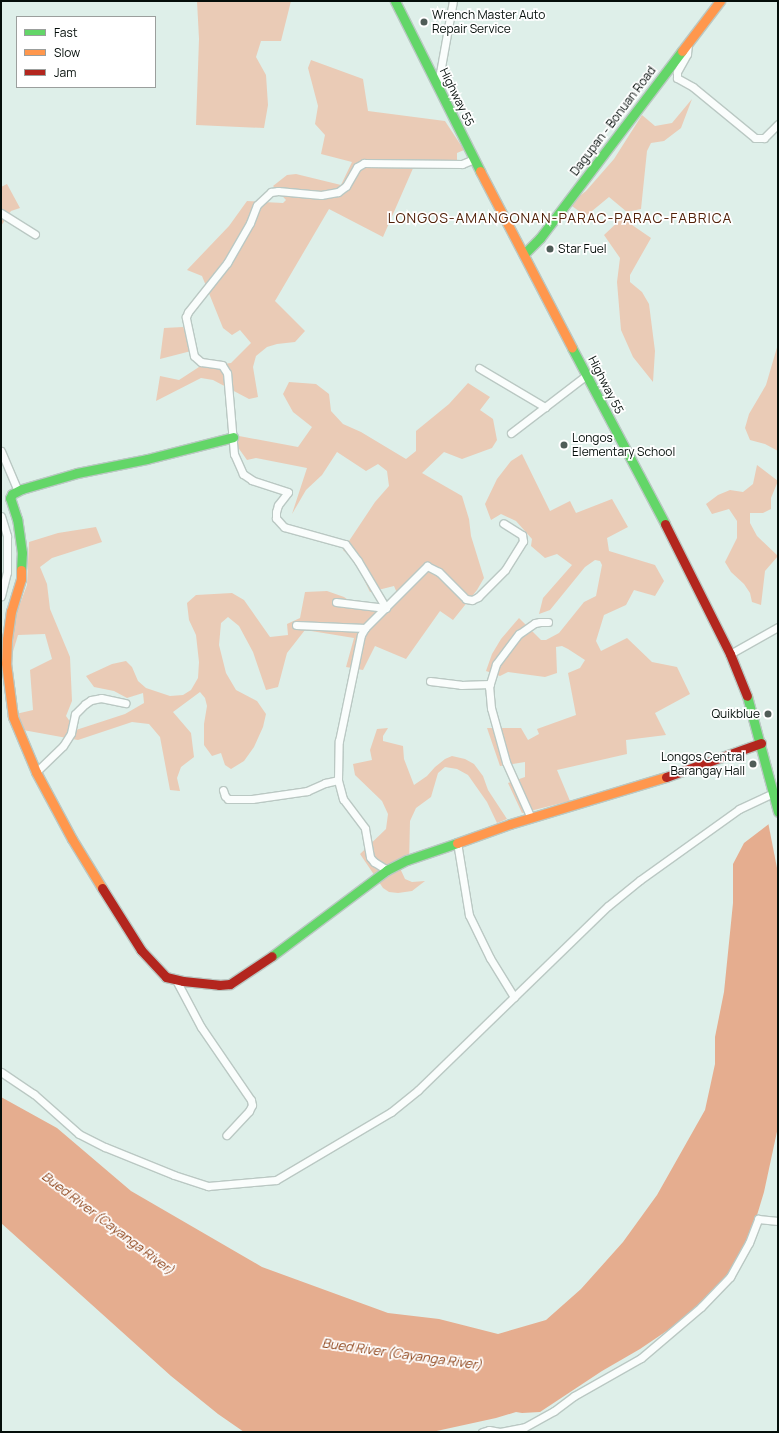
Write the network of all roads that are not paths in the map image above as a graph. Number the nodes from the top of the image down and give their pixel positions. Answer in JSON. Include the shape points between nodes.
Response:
{"nodes":[{"id":1,"x":395,"y":1,"type":"edge"},
{"id":2,"x":453,"y":1,"type":"edge"},
{"id":3,"x":720,"y":1,"type":"edge"},
{"id":4,"x":688,"y":42,"type":"junction"},
{"id":5,"x":438,"y":85,"type":"junction"},
{"id":6,"x":778,"y":124,"type":"edge"},
{"id":7,"x":468,"y":161,"type":"junction"},
{"id":8,"x":1,"y":213,"type":"edge"},
{"id":9,"x":35,"y":234,"type":"dead end"},
{"id":10,"x":524,"y":254,"type":"junction"},
{"id":11,"x":479,"y":368,"type":"dead end"},
{"id":12,"x":588,"y":374,"type":"junction"},
{"id":13,"x":545,"y":407,"type":"junction"},
{"id":14,"x":511,"y":433,"type":"dead end"},
{"id":15,"x":233,"y":437,"type":"junction"},
{"id":16,"x":1,"y":451,"type":"edge"},
{"id":17,"x":18,"y":491,"type":"junction"},
{"id":18,"x":1,"y":516,"type":"edge"},
{"id":19,"x":503,"y":523,"type":"dead end"},
{"id":20,"x":1,"y":596,"type":"edge"},
{"id":21,"x":336,"y":602,"type":"dead end"},
{"id":22,"x":386,"y":608,"type":"junction"},
{"id":23,"x":548,"y":622,"type":"dead end"},
{"id":24,"x":296,"y":625,"type":"dead end"},
{"id":25,"x":778,"y":627,"type":"edge"},
{"id":26,"x":365,"y":628,"type":"junction"},
{"id":27,"x":730,"y":654,"type":"junction"},
{"id":28,"x":430,"y":682,"type":"dead end"},
{"id":29,"x":490,"y":684,"type":"junction"},
{"id":30,"x":124,"y":703,"type":"dead end"},
{"id":31,"x":761,"y":743,"type":"junction"},
{"id":32,"x":36,"y":772,"type":"junction"},
{"id":33,"x":338,"y":780,"type":"junction"},
{"id":34,"x":223,"y":790,"type":"dead end"},
{"id":35,"x":774,"y":793,"type":"junction"},
{"id":36,"x":778,"y":812,"type":"edge"},
{"id":37,"x":531,"y":818,"type":"junction"},
{"id":38,"x":456,"y":842,"type":"junction"},
{"id":39,"x":387,"y":870,"type":"junction"},
{"id":40,"x":176,"y":980,"type":"junction"},
{"id":41,"x":514,"y":997,"type":"junction"},
{"id":42,"x":1,"y":1072,"type":"edge"},
{"id":43,"x":227,"y":1135,"type":"dead end"},
{"id":44,"x":778,"y":1221,"type":"edge"},
{"id":45,"x":483,"y":1432,"type":"edge"}],
"edges":[{"from":1,"to":5,"type":"main road","name":"Highway 55"},
{"from":2,"to":5,"type":"street"},
{"from":3,"to":4,"type":"main road","name":"Dagupan - Bonuan Road"},
{"from":4,"to":6,"type":"street","via":[[687,54],[677,72],[677,78],[693,87],[755,138],[764,138]]},
{"from":4,"to":10,"type":"main road","name":"Dagupan - Bonuan Road","via":[[540,238]]},
{"from":5,"to":7,"type":"main road","name":"Highway 55"},
{"from":7,"to":10,"type":"main road","name":"Highway 55"},
{"from":7,"to":15,"type":"street","via":[[364,163],[357,167],[346,186],[338,192],[321,195],[271,192],[257,205],[250,224],[227,263],[186,317],[194,356],[202,362],[222,365],[227,373]]},
{"from":8,"to":9,"type":"street"},
{"from":10,"to":12,"type":"main road","name":"Highway 55"},
{"from":11,"to":13,"type":"street"},
{"from":12,"to":13,"type":"street"},
{"from":12,"to":27,"type":"main road","name":"Highway 55"},
{"from":13,"to":14,"type":"street"},
{"from":15,"to":17,"type":"main road","via":[[147,459],[77,473]]},
{"from":15,"to":22,"type":"street","via":[[234,454],[243,474],[252,480],[288,492],[278,504],[276,518],[280,523],[287,529],[345,544]]},
{"from":16,"to":17,"type":"street"},
{"from":17,"to":32,"type":"main road","via":[[10,498],[17,519],[22,553],[21,579],[11,611],[6,664],[14,717]]},
{"from":18,"to":20,"type":"street","via":[[7,536],[7,572]]},
{"from":19,"to":22,"type":"street","via":[[522,535],[523,541],[505,570],[478,597],[466,600],[439,572],[427,566]]},
{"from":21,"to":22,"type":"street"},
{"from":22,"to":26,"type":"street"},
{"from":23,"to":29,"type":"street","via":[[535,623],[519,634],[496,664]]},
{"from":24,"to":26,"type":"street"},
{"from":25,"to":27,"type":"street"},
{"from":26,"to":33,"type":"street","via":[[358,645],[339,740]]},
{"from":27,"to":31,"type":"main road","name":"Highway 55","via":[[747,696]]},
{"from":28,"to":29,"type":"street"},
{"from":29,"to":37,"type":"street","via":[[491,708],[506,762]]},
{"from":30,"to":32,"type":"street","via":[[101,698],[85,704],[75,714],[71,733],[63,746]]},
{"from":31,"to":35,"type":"main road","name":"Highway 55"},
{"from":31,"to":37,"type":"main road","via":[[671,775]]},
{"from":32,"to":40,"type":"main road","via":[[72,839],[124,924],[153,965],[166,976]]},
{"from":33,"to":34,"type":"street","via":[[307,790],[252,799],[228,799]]},
{"from":33,"to":39,"type":"street","via":[[343,799],[365,828],[370,857]]},
{"from":35,"to":36,"type":"main road","name":"Highway 55"},
{"from":35,"to":41,"type":"street","via":[[739,809],[640,880],[608,906]]},
{"from":37,"to":38,"type":"main road"},
{"from":38,"to":39,"type":"main road"},
{"from":38,"to":41,"type":"street","via":[[469,914],[490,958]]},
{"from":39,"to":40,"type":"main road","via":[[236,982],[219,985]]},
{"from":40,"to":43,"type":"street","via":[[201,1027],[251,1100],[249,1111]]},
{"from":41,"to":42,"type":"street","via":[[418,1090],[391,1112],[276,1180],[208,1186],[174,1175],[79,1134],[34,1094]]},
{"from":44,"to":45,"type":"street","via":[[758,1219],[749,1243],[730,1277],[701,1307],[641,1358],[526,1427]]}]}
